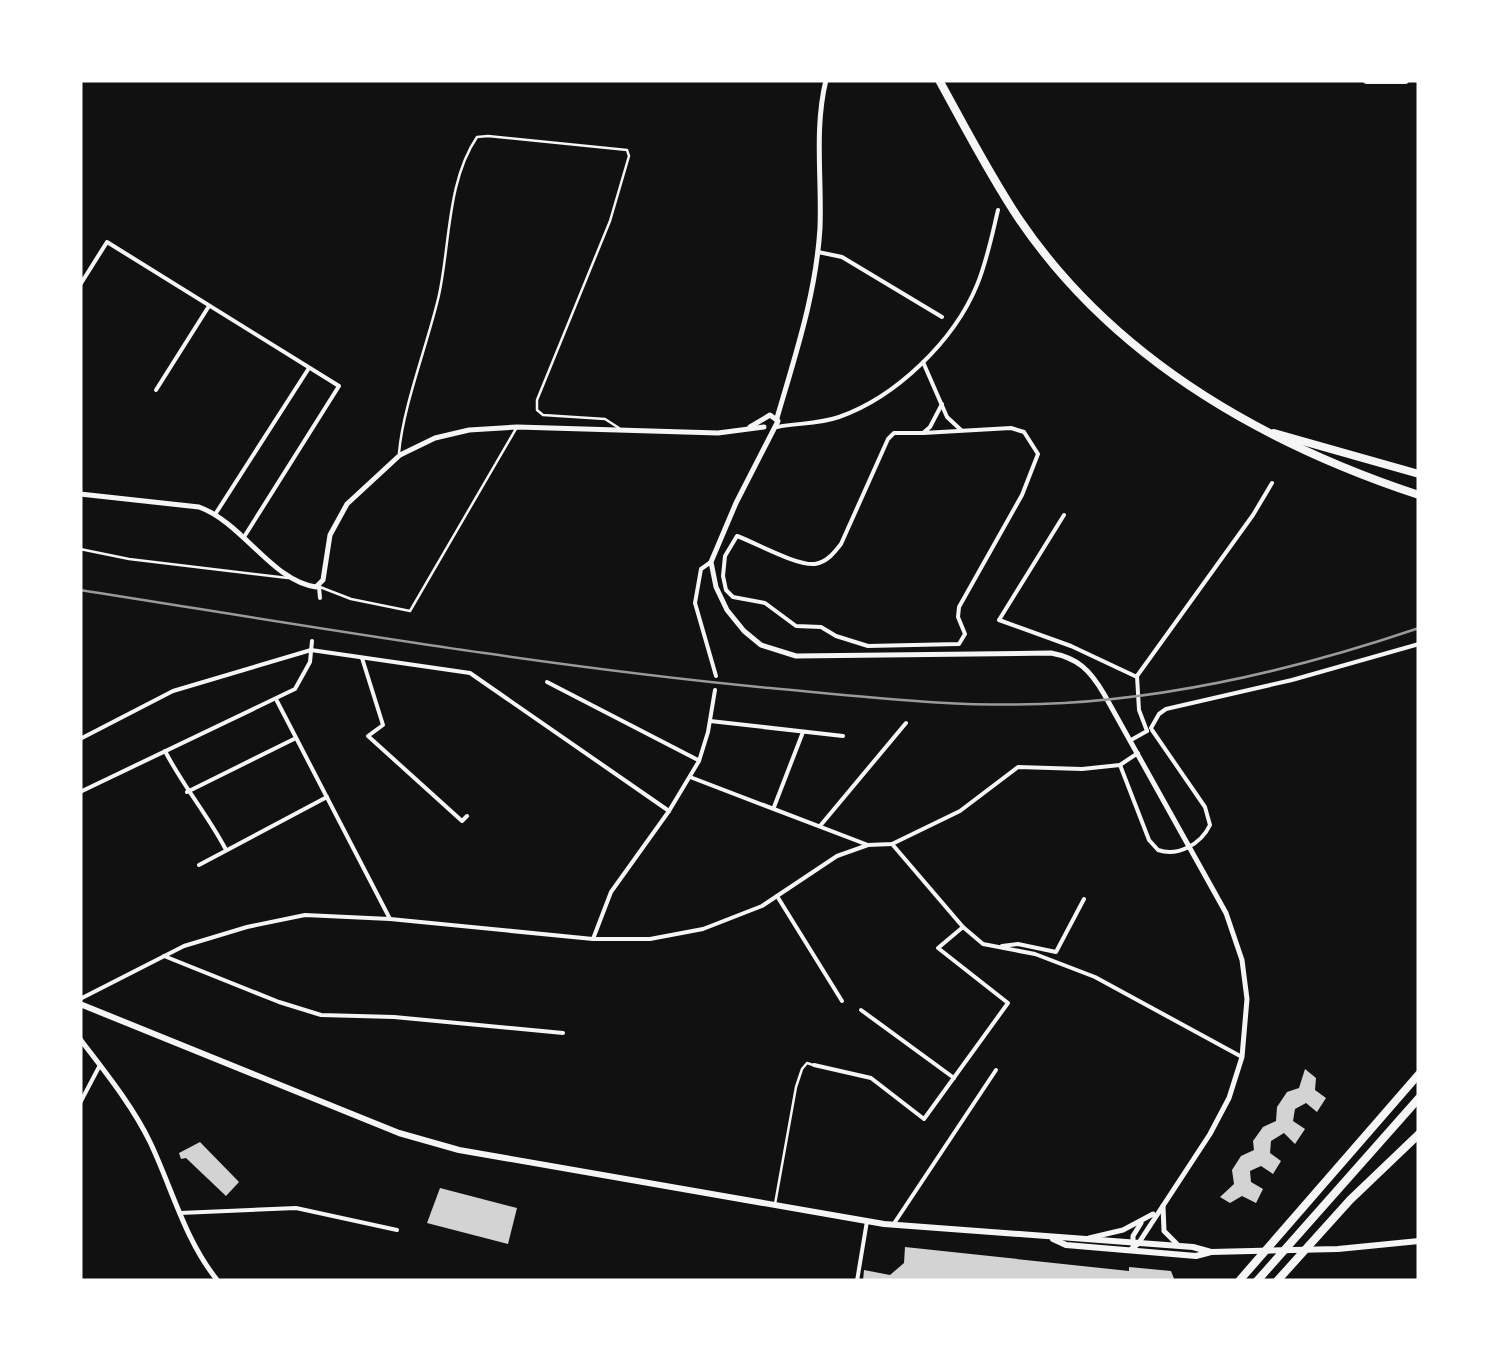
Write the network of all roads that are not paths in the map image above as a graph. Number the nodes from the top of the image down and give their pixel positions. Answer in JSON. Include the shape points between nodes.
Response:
{"nodes":[{"id":1,"x":826,"y":80,"type":"edge"},
{"id":2,"x":939,"y":80,"type":"edge"},
{"id":3,"x":1366,"y":80,"type":"edge"},
{"id":4,"x":1405,"y":80,"type":"edge"},
{"id":5,"x":998,"y":210,"type":"dead end"},
{"id":6,"x":817,"y":252,"type":"junction"},
{"id":7,"x":80,"y":286,"type":"edge"},
{"id":8,"x":209,"y":306,"type":"junction"},
{"id":9,"x":942,"y":317,"type":"dead end"},
{"id":10,"x":923,"y":362,"type":"junction"},
{"id":11,"x":309,"y":368,"type":"junction"},
{"id":12,"x":156,"y":390,"type":"dead end"},
{"id":13,"x":942,"y":404,"type":"junction"},
{"id":14,"x":771,"y":423,"type":"junction"},
{"id":15,"x":1252,"y":426,"type":"junction"},
{"id":16,"x":518,"y":427,"type":"junction"},
{"id":17,"x":622,"y":430,"type":"junction"},
{"id":18,"x":962,"y":431,"type":"junction"},
{"id":19,"x":923,"y":433,"type":"junction"},
{"id":20,"x":400,"y":455,"type":"junction"},
{"id":21,"x":1419,"y":474,"type":"edge"},
{"id":22,"x":1272,"y":483,"type":"dead end"},
{"id":23,"x":80,"y":494,"type":"edge"},
{"id":24,"x":1419,"y":495,"type":"edge"},
{"id":25,"x":216,"y":513,"type":"junction"},
{"id":26,"x":1064,"y":515,"type":"dead end"},
{"id":27,"x":244,"y":536,"type":"junction"},
{"id":28,"x":80,"y":549,"type":"edge"},
{"id":29,"x":711,"y":562,"type":"junction"},
{"id":30,"x":288,"y":578,"type":"junction"},
{"id":31,"x":319,"y":586,"type":"junction"},
{"id":32,"x":320,"y":598,"type":"dead end"},
{"id":33,"x":312,"y":641,"type":"dead end"},
{"id":34,"x":1419,"y":644,"type":"edge"},
{"id":35,"x":311,"y":650,"type":"junction"},
{"id":36,"x":362,"y":658,"type":"junction"},
{"id":37,"x":716,"y":676,"type":"dead end"},
{"id":38,"x":1137,"y":677,"type":"junction"},
{"id":39,"x":547,"y":682,"type":"dead end"},
{"id":40,"x":715,"y":690,"type":"dead end"},
{"id":41,"x":277,"y":700,"type":"junction"},
{"id":42,"x":710,"y":721,"type":"junction"},
{"id":43,"x":906,"y":723,"type":"dead end"},
{"id":44,"x":1149,"y":730,"type":"junction"},
{"id":45,"x":803,"y":732,"type":"junction"},
{"id":46,"x":843,"y":736,"type":"dead end"},
{"id":47,"x":296,"y":738,"type":"junction"},
{"id":48,"x":80,"y":739,"type":"edge"},
{"id":49,"x":1131,"y":740,"type":"junction"},
{"id":50,"x":165,"y":751,"type":"junction"},
{"id":51,"x":1138,"y":754,"type":"junction"},
{"id":52,"x":699,"y":761,"type":"junction"},
{"id":53,"x":1120,"y":765,"type":"junction"},
{"id":54,"x":689,"y":777,"type":"junction"},
{"id":55,"x":80,"y":792,"type":"edge"},
{"id":56,"x":187,"y":792,"type":"junction"},
{"id":57,"x":327,"y":797,"type":"junction"},
{"id":58,"x":774,"y":809,"type":"junction"},
{"id":59,"x":669,"y":812,"type":"junction"},
{"id":60,"x":466,"y":816,"type":"dead end"},
{"id":61,"x":820,"y":826,"type":"junction"},
{"id":62,"x":892,"y":844,"type":"junction"},
{"id":63,"x":868,"y":845,"type":"junction"},
{"id":64,"x":226,"y":850,"type":"junction"},
{"id":65,"x":199,"y":865,"type":"dead end"},
{"id":66,"x":777,"y":896,"type":"junction"},
{"id":67,"x":1084,"y":899,"type":"dead end"},
{"id":68,"x":390,"y":919,"type":"junction"},
{"id":69,"x":963,"y":927,"type":"junction"},
{"id":70,"x":593,"y":939,"type":"junction"},
{"id":71,"x":998,"y":946,"type":"junction"},
{"id":72,"x":164,"y":956,"type":"junction"},
{"id":73,"x":842,"y":1000,"type":"dead end"},
{"id":74,"x":80,"y":1002,"type":"edge"},
{"id":75,"x":860,"y":1010,"type":"dead end"},
{"id":76,"x":563,"y":1033,"type":"dead end"},
{"id":77,"x":80,"y":1040,"type":"edge"},
{"id":78,"x":1242,"y":1057,"type":"junction"},
{"id":79,"x":100,"y":1065,"type":"junction"},
{"id":80,"x":814,"y":1065,"type":"joint"},
{"id":81,"x":996,"y":1070,"type":"dead end"},
{"id":82,"x":1419,"y":1074,"type":"edge"},
{"id":83,"x":954,"y":1078,"type":"junction"},
{"id":84,"x":1419,"y":1098,"type":"edge"},
{"id":85,"x":80,"y":1103,"type":"edge"},
{"id":86,"x":1419,"y":1134,"type":"edge"},
{"id":87,"x":1164,"y":1204,"type":"junction"},
{"id":88,"x":775,"y":1206,"type":"junction"},
{"id":89,"x":180,"y":1213,"type":"junction"},
{"id":90,"x":1156,"y":1213,"type":"junction"},
{"id":91,"x":867,"y":1221,"type":"junction"},
{"id":92,"x":1142,"y":1221,"type":"junction"},
{"id":93,"x":893,"y":1225,"type":"junction"},
{"id":94,"x":397,"y":1230,"type":"dead end"},
{"id":95,"x":1049,"y":1238,"type":"junction"},
{"id":96,"x":1086,"y":1238,"type":"junction"},
{"id":97,"x":1419,"y":1241,"type":"edge"},
{"id":98,"x":1180,"y":1246,"type":"junction"},
{"id":99,"x":1134,"y":1248,"type":"junction"},
{"id":100,"x":1211,"y":1252,"type":"junction"},
{"id":101,"x":218,"y":1281,"type":"edge"},
{"id":102,"x":857,"y":1281,"type":"edge"},
{"id":103,"x":1238,"y":1281,"type":"edge"},
{"id":104,"x":1257,"y":1281,"type":"edge"},
{"id":105,"x":1277,"y":1281,"type":"edge"},
{"id":106,"x":1318,"y":1281,"type":"edge"},
{"id":107,"x":1339,"y":1281,"type":"edge"}],
"edges":[{"from":1,"to":6,"type":"street","via":[[818,136]]},
{"from":2,"to":15,"type":"highway","via":[[1020,220],[1068,279],[1134,344]]},
{"from":3,"to":4,"type":"highway"},
{"from":5,"to":10,"type":"street","via":[[977,286]]},
{"from":6,"to":9,"type":"street","via":[[842,257]]},
{"from":6,"to":14,"type":"street","via":[[786,387]]},
{"from":7,"to":8,"type":"street","via":[[107,242]]},
{"from":8,"to":11,"type":"street"},
{"from":8,"to":12,"type":"street"},
{"from":10,"to":13,"type":"street"},
{"from":10,"to":14,"type":"street","via":[[841,417]]},
{"from":11,"to":25,"type":"street"},
{"from":11,"to":27,"type":"street","via":[[339,386]]},
{"from":13,"to":18,"type":"street"},
{"from":13,"to":19,"type":"street"},
{"from":14,"to":17,"type":"street","via":[[718,433]]},
{"from":14,"to":29,"type":"street"},
{"from":15,"to":21,"type":"highway"},
{"from":15,"to":24,"type":"highway"},
{"from":16,"to":17,"type":"street"},
{"from":16,"to":20,"type":"street","via":[[457,432]]},
{"from":16,"to":31,"type":"lane","via":[[410,611]]},
{"from":17,"to":20,"type":"lane","via":[[605,419],[537,410],[610,222],[627,150],[488,136],[470,148],[454,200],[440,291]]},
{"from":18,"to":19,"type":"street"},
{"from":18,"to":19,"type":"street","via":[[1011,428],[1024,432],[1038,454],[958,607],[965,634],[959,644],[868,646],[822,627],[796,626],[765,603],[726,590],[725,556],[737,536],[804,563],[830,557],[888,439],[894,432]]},
{"from":20,"to":31,"type":"street","via":[[347,504],[330,535]]},
{"from":22,"to":38,"type":"street"},
{"from":23,"to":25,"type":"street"},
{"from":25,"to":27,"type":"street"},
{"from":26,"to":38,"type":"street","via":[[1000,620]]},
{"from":27,"to":30,"type":"street"},
{"from":28,"to":30,"type":"lane"},
{"from":29,"to":37,"type":"street","via":[[701,570],[696,603]]},
{"from":29,"to":49,"type":"street","via":[[726,610],[761,645],[780,653],[1070,658],[1086,667]]},
{"from":30,"to":31,"type":"street"},
{"from":31,"to":32,"type":"street"},
{"from":33,"to":35,"type":"street"},
{"from":34,"to":44,"type":"street","via":[[1166,710]]},
{"from":35,"to":36,"type":"street"},
{"from":35,"to":41,"type":"street","via":[[304,678]]},
{"from":35,"to":48,"type":"street","via":[[173,691]]},
{"from":36,"to":59,"type":"street","via":[[470,673]]},
{"from":36,"to":60,"type":"street","via":[[383,725],[368,736],[462,821]]},
{"from":38,"to":44,"type":"street","via":[[1138,710]]},
{"from":39,"to":52,"type":"street"},
{"from":40,"to":42,"type":"street"},
{"from":41,"to":47,"type":"street"},
{"from":41,"to":50,"type":"street"},
{"from":42,"to":45,"type":"street"},
{"from":42,"to":52,"type":"street"},
{"from":43,"to":61,"type":"street"},
{"from":44,"to":49,"type":"street"},
{"from":44,"to":53,"type":"street","via":[[1206,807],[1210,825],[1198,842],[1163,852],[1153,845]]},
{"from":45,"to":46,"type":"street"},
{"from":45,"to":58,"type":"street"},
{"from":47,"to":56,"type":"street"},
{"from":47,"to":57,"type":"street"},
{"from":49,"to":51,"type":"street"},
{"from":50,"to":55,"type":"street"},
{"from":50,"to":56,"type":"street"},
{"from":51,"to":53,"type":"street"},
{"from":51,"to":78,"type":"street","via":[[1233,930],[1247,999]]},
{"from":52,"to":54,"type":"street"},
{"from":53,"to":62,"type":"street","via":[[1018,767],[960,811]]},
{"from":54,"to":58,"type":"street"},
{"from":54,"to":59,"type":"street"},
{"from":56,"to":64,"type":"street"},
{"from":57,"to":64,"type":"street"},
{"from":57,"to":68,"type":"street"},
{"from":58,"to":61,"type":"street"},
{"from":59,"to":70,"type":"street","via":[[611,892]]},
{"from":61,"to":63,"type":"street"},
{"from":62,"to":63,"type":"street"},
{"from":62,"to":69,"type":"street"},
{"from":63,"to":66,"type":"street","via":[[818,866]]},
{"from":64,"to":65,"type":"street"},
{"from":66,"to":70,"type":"street","via":[[704,929],[650,940]]},
{"from":66,"to":73,"type":"street"},
{"from":67,"to":71,"type":"street","via":[[1056,952]]},
{"from":68,"to":70,"type":"street"},
{"from":68,"to":72,"type":"street","via":[[305,915]]},
{"from":69,"to":71,"type":"street","via":[[983,944]]},
{"from":69,"to":83,"type":"street","via":[[938,948],[1008,1003]]},
{"from":71,"to":78,"type":"street","via":[[1095,977]]},
{"from":72,"to":74,"type":"street"},
{"from":72,"to":76,"type":"street","via":[[321,1015]]},
{"from":74,"to":88,"type":"main road","via":[[399,1133],[460,1150]]},
{"from":75,"to":83,"type":"street"},
{"from":77,"to":79,"type":"street"},
{"from":78,"to":87,"type":"street","via":[[1221,1116]]},
{"from":79,"to":85,"type":"street"},
{"from":79,"to":89,"type":"street","via":[[149,1141]]},
{"from":80,"to":83,"type":"street","via":[[870,1078],[924,1120]]},
{"from":80,"to":88,"type":"lane","via":[[802,1069],[796,1087]]},
{"from":81,"to":93,"type":"street"},
{"from":82,"to":103,"type":"highway"},
{"from":84,"to":104,"type":"highway"},
{"from":86,"to":105,"type":"highway"},
{"from":87,"to":90,"type":"street"},
{"from":87,"to":98,"type":"street","via":[[1164,1231]]},
{"from":88,"to":91,"type":"main road"},
{"from":89,"to":94,"type":"street","via":[[298,1206]]},
{"from":89,"to":101,"type":"street"},
{"from":90,"to":92,"type":"street"},
{"from":90,"to":99,"type":"street"},
{"from":91,"to":93,"type":"main road"},
{"from":91,"to":102,"type":"street"},
{"from":92,"to":96,"type":"street"},
{"from":92,"to":99,"type":"street"},
{"from":93,"to":95,"type":"main road"},
{"from":95,"to":96,"type":"main road"},
{"from":95,"to":99,"type":"main road"},
{"from":96,"to":99,"type":"main road"},
{"from":97,"to":100,"type":"main road"},
{"from":98,"to":99,"type":"main road"},
{"from":98,"to":100,"type":"main road"},
{"from":99,"to":100,"type":"main road"},
{"from":106,"to":107,"type":"street"}]}
